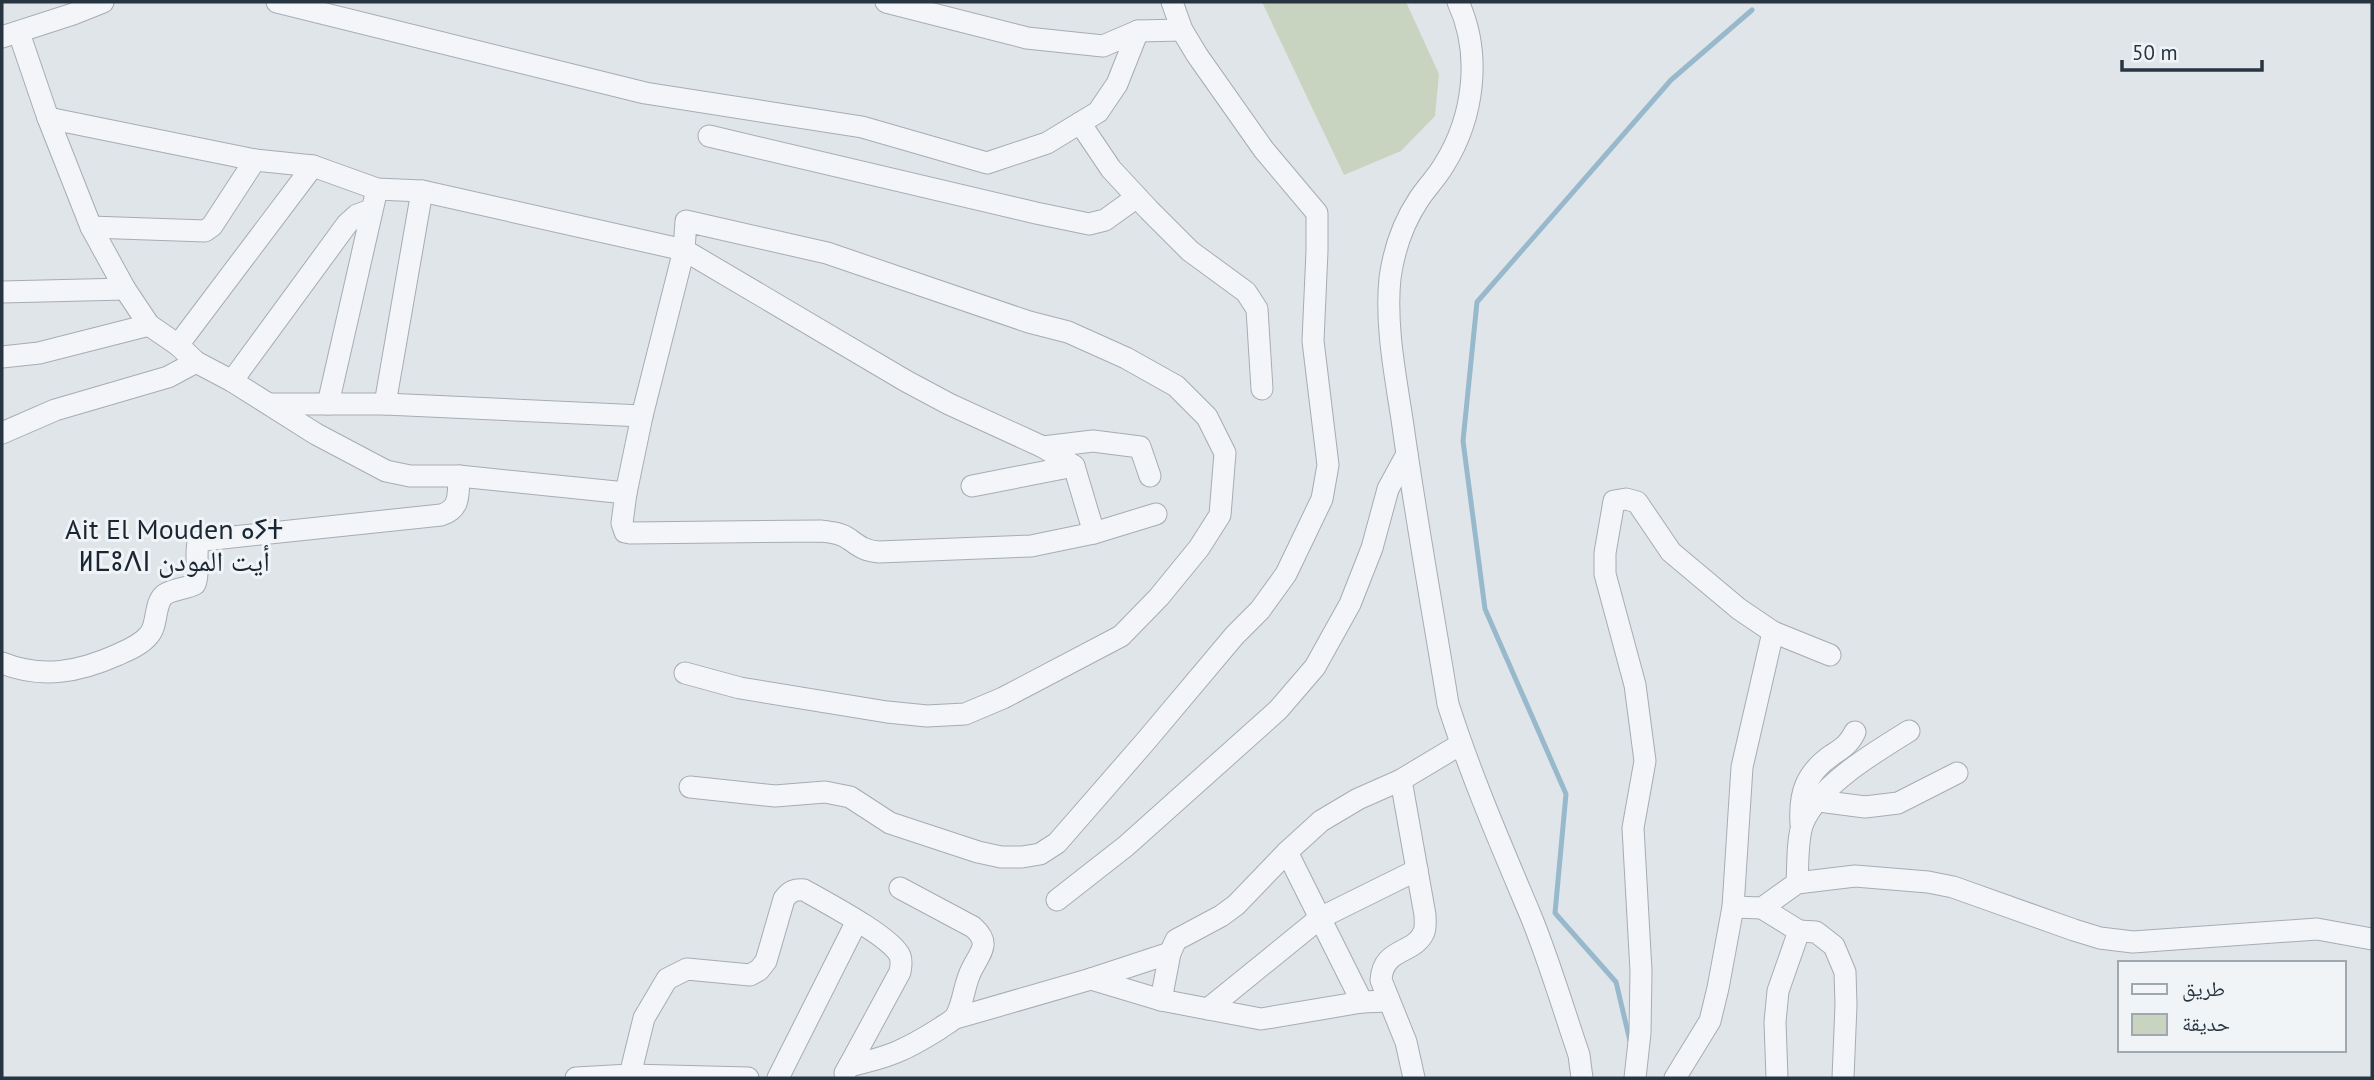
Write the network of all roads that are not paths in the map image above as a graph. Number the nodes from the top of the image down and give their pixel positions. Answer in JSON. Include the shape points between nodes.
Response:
{"nodes":[{"id":1,"x":103,"y":2,"type":"edge"},
{"id":2,"x":276,"y":2,"type":"edge"},
{"id":3,"x":886,"y":2,"type":"edge"},
{"id":4,"x":1172,"y":2,"type":"edge"},
{"id":5,"x":1458,"y":2,"type":"edge"},
{"id":6,"x":1182,"y":30,"type":"junction"},
{"id":7,"x":1138,"y":31,"type":"junction"},
{"id":8,"x":10,"y":35,"type":"edge"},
{"id":9,"x":48,"y":118,"type":"junction"},
{"id":10,"x":1080,"y":123,"type":"junction"},
{"id":11,"x":709,"y":136,"type":"dead end"},
{"id":12,"x":255,"y":160,"type":"junction"},
{"id":13,"x":313,"y":166,"type":"junction"},
{"id":14,"x":377,"y":188,"type":"junction"},
{"id":15,"x":422,"y":191,"type":"junction"},
{"id":16,"x":1137,"y":197,"type":"junction"},
{"id":17,"x":372,"y":210,"type":"junction"},
{"id":18,"x":91,"y":227,"type":"junction"},
{"id":19,"x":684,"y":250,"type":"junction"},
{"id":20,"x":125,"y":289,"type":"junction"},
{"id":21,"x":2,"y":292,"type":"edge"},
{"id":22,"x":149,"y":325,"type":"junction"},
{"id":23,"x":178,"y":345,"type":"junction"},
{"id":24,"x":2,"y":357,"type":"edge"},
{"id":25,"x":196,"y":362,"type":"junction"},
{"id":26,"x":232,"y":381,"type":"junction"},
{"id":27,"x":1262,"y":389,"type":"dead end"},
{"id":28,"x":269,"y":404,"type":"junction"},
{"id":29,"x":328,"y":404,"type":"junction"},
{"id":30,"x":385,"y":404,"type":"junction"},
{"id":31,"x":642,"y":415,"type":"junction"},
{"id":32,"x":2,"y":433,"type":"edge"},
{"id":33,"x":1043,"y":447,"type":"junction"},
{"id":34,"x":1406,"y":454,"type":"junction"},
{"id":35,"x":1074,"y":466,"type":"junction"},
{"id":36,"x":459,"y":476,"type":"junction"},
{"id":37,"x":1150,"y":476,"type":"dead end"},
{"id":38,"x":972,"y":486,"type":"dead end"},
{"id":39,"x":626,"y":493,"type":"junction"},
{"id":40,"x":1156,"y":514,"type":"dead end"},
{"id":41,"x":1094,"y":533,"type":"junction"},
{"id":42,"x":1773,"y":632,"type":"junction"},
{"id":43,"x":1830,"y":655,"type":"dead end"},
{"id":44,"x":2,"y":663,"type":"edge"},
{"id":45,"x":685,"y":673,"type":"dead end"},
{"id":46,"x":1909,"y":731,"type":"dead end"},
{"id":47,"x":1855,"y":732,"type":"dead end"},
{"id":48,"x":1461,"y":744,"type":"junction"},
{"id":49,"x":1957,"y":773,"type":"dead end"},
{"id":50,"x":1401,"y":780,"type":"junction"},
{"id":51,"x":690,"y":787,"type":"dead end"},
{"id":52,"x":1819,"y":801,"type":"junction"},
{"id":53,"x":1801,"y":826,"type":"junction"},
{"id":54,"x":1287,"y":852,"type":"junction"},
{"id":55,"x":1417,"y":870,"type":"junction"},
{"id":56,"x":1797,"y":883,"type":"junction"},
{"id":57,"x":900,"y":888,"type":"dead end"},
{"id":58,"x":1057,"y":901,"type":"dead end"},
{"id":59,"x":1733,"y":907,"type":"junction"},
{"id":60,"x":1762,"y":908,"type":"junction"},
{"id":61,"x":1320,"y":918,"type":"junction"},
{"id":62,"x":857,"y":921,"type":"junction"},
{"id":63,"x":1798,"y":931,"type":"junction"},
{"id":64,"x":2372,"y":939,"type":"edge"},
{"id":65,"x":1170,"y":953,"type":"junction"},
{"id":66,"x":1091,"y":979,"type":"junction"},
{"id":67,"x":1161,"y":1000,"type":"junction"},
{"id":68,"x":1388,"y":1001,"type":"junction"},
{"id":69,"x":1362,"y":1002,"type":"junction"},
{"id":70,"x":1208,"y":1009,"type":"junction"},
{"id":71,"x":956,"y":1018,"type":"junction"},
{"id":72,"x":846,"y":1072,"type":"edge"},
{"id":73,"x":630,"y":1075,"type":"junction"},
{"id":74,"x":576,"y":1078,"type":"edge"},
{"id":75,"x":748,"y":1078,"type":"edge"},
{"id":76,"x":778,"y":1078,"type":"edge"},
{"id":77,"x":1415,"y":1078,"type":"edge"},
{"id":78,"x":1582,"y":1078,"type":"edge"},
{"id":79,"x":1635,"y":1078,"type":"edge"},
{"id":80,"x":1675,"y":1078,"type":"edge"},
{"id":81,"x":1777,"y":1078,"type":"edge"},
{"id":82,"x":1843,"y":1078,"type":"edge"}],
"edges":[{"from":1,"to":8,"type":"street"},
{"from":2,"to":10,"type":"street","via":[[645,93],[862,127],[987,163],[1047,143]]},
{"from":3,"to":7,"type":"street","via":[[1027,38],[1103,46]]},
{"from":4,"to":6,"type":"street"},
{"from":5,"to":34,"type":"street","via":[[1472,54],[1467,110],[1449,156],[1402,229],[1390,280],[1395,385]]},
{"from":6,"to":7,"type":"street"},
{"from":6,"to":51,"type":"street","via":[[1243,121],[1317,213],[1313,341],[1328,465],[1322,499],[1286,574],[1146,742],[1057,843],[1040,854],[1011,857],[978,852],[890,823],[838,794],[775,796]]},
{"from":7,"to":10,"type":"street","via":[[1117,84],[1098,112]]},
{"from":8,"to":9,"type":"street"},
{"from":9,"to":12,"type":"street"},
{"from":9,"to":18,"type":"street"},
{"from":10,"to":16,"type":"street","via":[[1111,169]]},
{"from":11,"to":16,"type":"street","via":[[1089,224],[1105,220]]},
{"from":12,"to":13,"type":"street"},
{"from":12,"to":18,"type":"street","via":[[205,231]]},
{"from":13,"to":14,"type":"street"},
{"from":13,"to":23,"type":"street"},
{"from":14,"to":15,"type":"street"},
{"from":14,"to":17,"type":"street"},
{"from":15,"to":19,"type":"street"},
{"from":15,"to":30,"type":"street"},
{"from":16,"to":27,"type":"street","via":[[1190,251],[1246,292],[1257,309]]},
{"from":17,"to":26,"type":"street","via":[[347,224]]},
{"from":17,"to":29,"type":"street"},
{"from":18,"to":20,"type":"street"},
{"from":19,"to":31,"type":"street"},
{"from":19,"to":33,"type":"street","via":[[906,381]]},
{"from":19,"to":45,"type":"street","via":[[685,221],[827,253],[1068,332],[1176,386],[1207,418],[1225,453],[1220,515],[1191,558],[1121,636],[965,714],[887,712],[740,688]]},
{"from":20,"to":21,"type":"street"},
{"from":20,"to":22,"type":"street"},
{"from":22,"to":23,"type":"street"},
{"from":22,"to":24,"type":"street","via":[[39,353]]},
{"from":23,"to":25,"type":"street"},
{"from":25,"to":26,"type":"street"},
{"from":25,"to":32,"type":"street","via":[[168,377],[55,410]]},
{"from":26,"to":28,"type":"street"},
{"from":28,"to":29,"type":"street"},
{"from":28,"to":36,"type":"street","via":[[386,471],[410,477]]},
{"from":29,"to":30,"type":"street"},
{"from":30,"to":31,"type":"street"},
{"from":31,"to":39,"type":"street"},
{"from":33,"to":35,"type":"street"},
{"from":33,"to":37,"type":"street","via":[[1094,441],[1140,447]]},
{"from":34,"to":48,"type":"street","via":[[1448,704]]},
{"from":34,"to":58,"type":"street","via":[[1388,489],[1350,604],[1315,667],[1278,710],[1126,846]]},
{"from":35,"to":38,"type":"street"},
{"from":35,"to":41,"type":"street"},
{"from":36,"to":39,"type":"street"},
{"from":36,"to":44,"type":"street","via":[[456,506],[451,512],[204,540],[198,543],[195,584],[164,595],[150,635],[131,649],[62,673],[31,672]]},
{"from":39,"to":41,"type":"street","via":[[622,528],[630,533],[821,531],[848,538],[864,551],[880,552],[1031,546]]},
{"from":40,"to":41,"type":"street"},
{"from":42,"to":43,"type":"street"},
{"from":42,"to":59,"type":"street","via":[[1742,767]]},
{"from":42,"to":79,"type":"street","via":[[1671,552],[1637,502],[1614,501],[1605,574],[1635,685],[1646,761],[1633,828],[1641,971]]},
{"from":46,"to":52,"type":"street","via":[[1856,764]]},
{"from":47,"to":53,"type":"street","via":[[1849,744],[1814,770],[1800,806]]},
{"from":48,"to":50,"type":"street"},
{"from":48,"to":78,"type":"street","via":[[1531,916],[1579,1055]]},
{"from":49,"to":52,"type":"street","via":[[1898,803],[1865,807]]},
{"from":50,"to":54,"type":"street","via":[[1321,821]]},
{"from":50,"to":55,"type":"street"},
{"from":52,"to":53,"type":"street"},
{"from":53,"to":56,"type":"street"},
{"from":54,"to":61,"type":"street"},
{"from":54,"to":65,"type":"street","via":[[1236,905],[1176,940]]},
{"from":55,"to":61,"type":"street"},
{"from":55,"to":68,"type":"street","via":[[1424,931],[1416,942],[1388,959],[1382,970]]},
{"from":56,"to":60,"type":"street"},
{"from":56,"to":64,"type":"street","via":[[1855,876],[1927,882],[2099,938],[2133,942],[2317,929]]},
{"from":57,"to":71,"type":"street","via":[[973,927],[984,942]]},
{"from":59,"to":60,"type":"street"},
{"from":59,"to":80,"type":"street","via":[[1710,1021]]},
{"from":60,"to":63,"type":"street"},
{"from":61,"to":69,"type":"street"},
{"from":61,"to":70,"type":"street"},
{"from":62,"to":72,"type":"street","via":[[894,948],[902,964]]},
{"from":62,"to":73,"type":"street","via":[[804,890],[789,893],[759,970],[750,975],[687,969],[667,979],[644,1018]]},
{"from":62,"to":76,"type":"street"},
{"from":63,"to":81,"type":"street","via":[[1778,992]]},
{"from":63,"to":82,"type":"street","via":[[1816,932],[1834,946],[1845,972]]},
{"from":65,"to":66,"type":"street"},
{"from":65,"to":67,"type":"street"},
{"from":66,"to":67,"type":"street"},
{"from":66,"to":71,"type":"street"},
{"from":67,"to":70,"type":"street"},
{"from":68,"to":69,"type":"street"},
{"from":68,"to":77,"type":"street"},
{"from":69,"to":70,"type":"street","via":[[1261,1019]]},
{"from":71,"to":72,"type":"street","via":[[909,1048]]},
{"from":73,"to":74,"type":"street"},
{"from":73,"to":75,"type":"street"}]}
